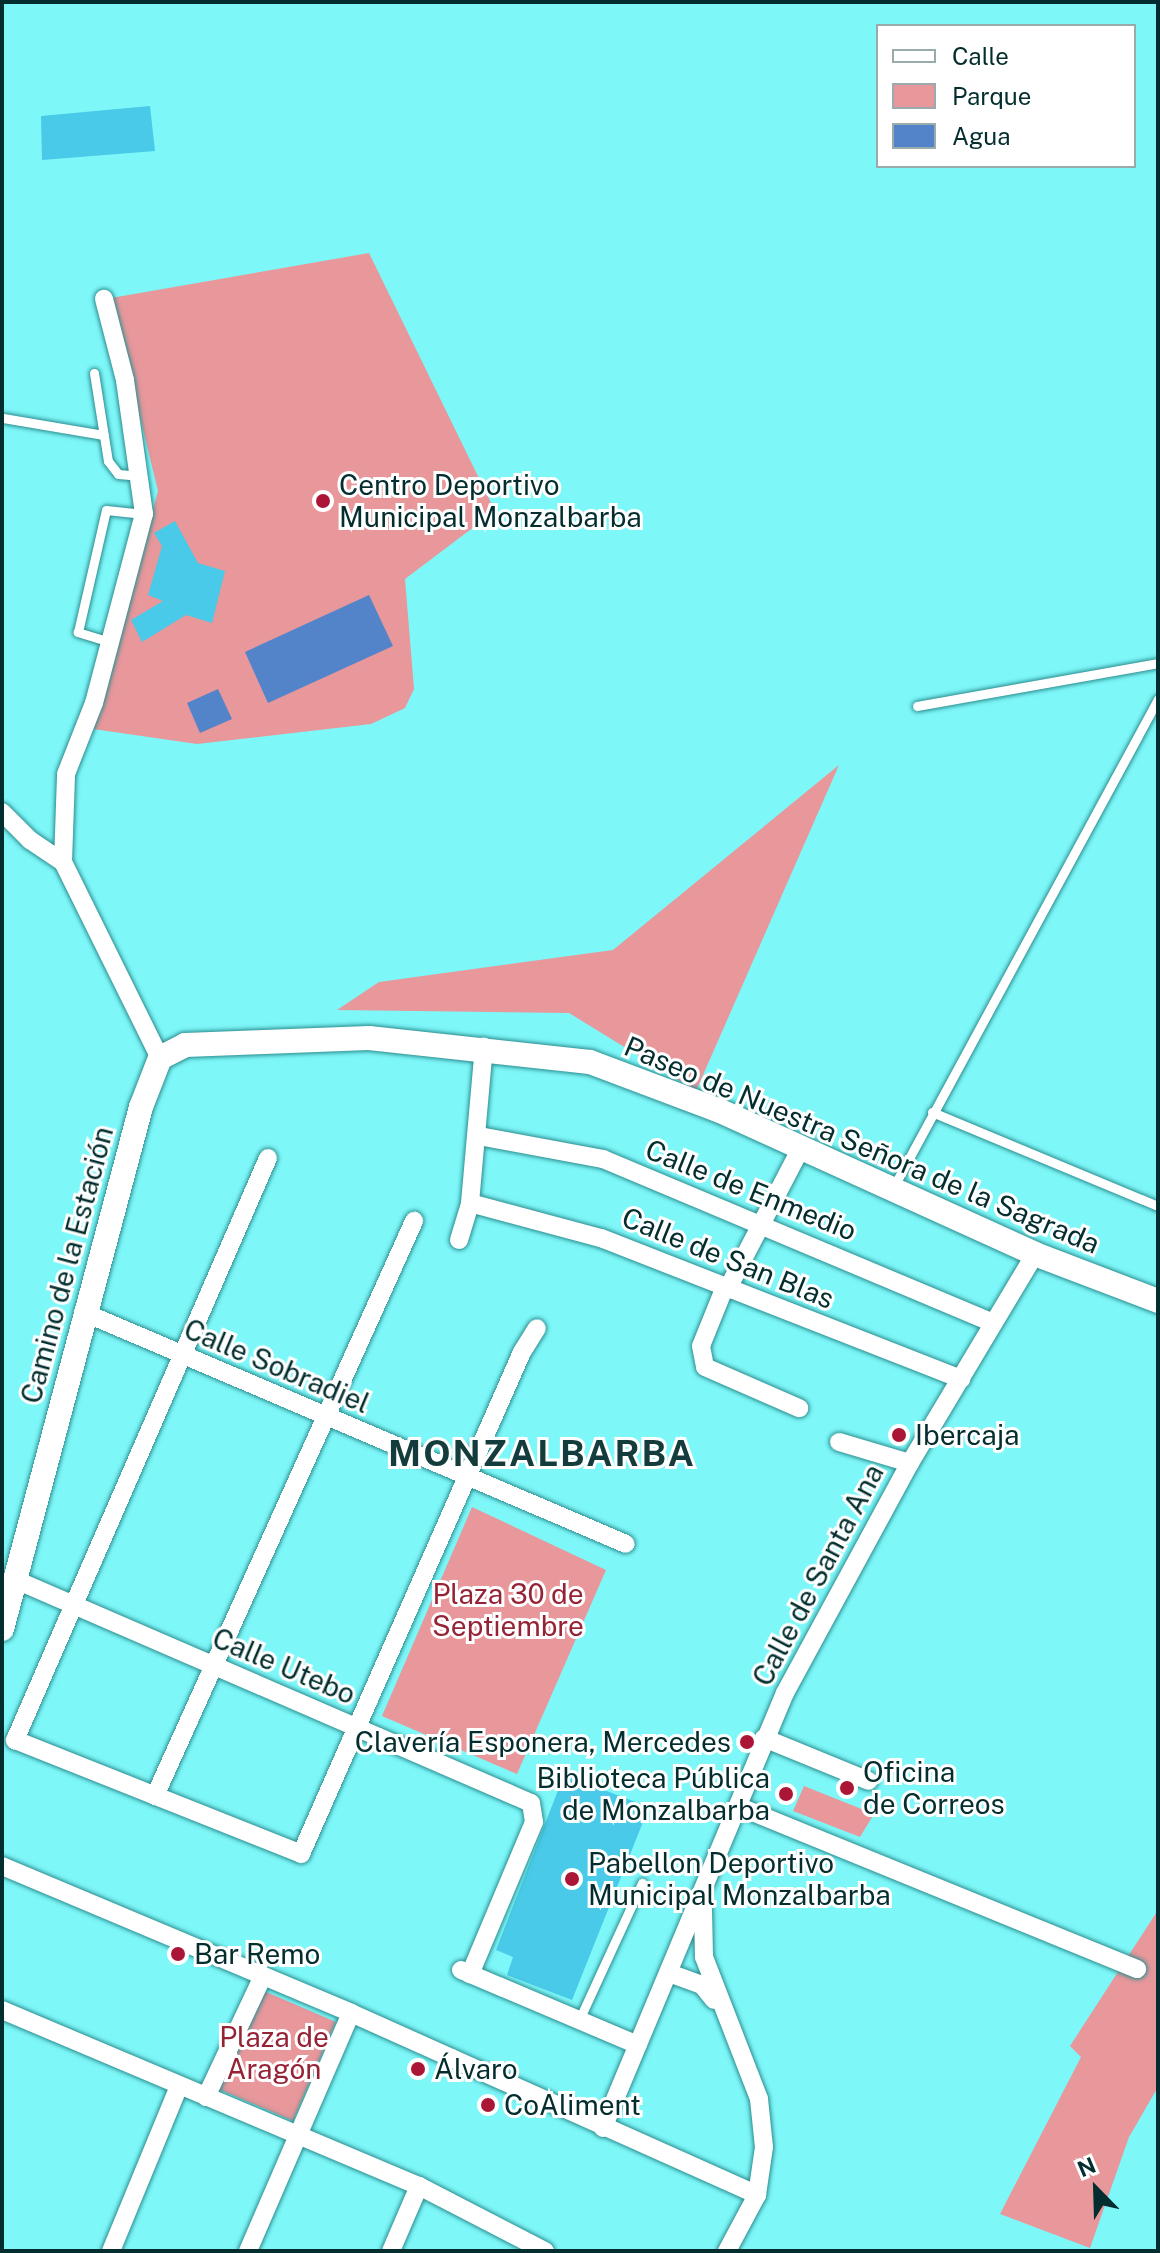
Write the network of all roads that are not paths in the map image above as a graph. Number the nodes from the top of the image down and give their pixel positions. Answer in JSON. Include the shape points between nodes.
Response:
{"nodes":[{"id":1,"x":104,"y":299,"type":"dead end"},
{"id":2,"x":94,"y":373,"type":"dead end"},
{"id":3,"x":3,"y":418,"type":"edge"},
{"id":4,"x":104,"y":435,"type":"junction"},
{"id":5,"x":141,"y":476,"type":"junction"},
{"id":6,"x":144,"y":514,"type":"junction"},
{"id":7,"x":111,"y":643,"type":"junction"},
{"id":8,"x":1158,"y":663,"type":"edge"},
{"id":9,"x":1158,"y":699,"type":"edge"},
{"id":10,"x":917,"y":706,"type":"dead end"},
{"id":11,"x":2,"y":812,"type":"edge"},
{"id":12,"x":63,"y":862,"type":"junction"},
{"id":13,"x":484,"y":1047,"type":"junction"},
{"id":14,"x":160,"y":1058,"type":"junction"},
{"id":15,"x":932,"y":1112,"type":"junction"},
{"id":16,"x":479,"y":1136,"type":"junction"},
{"id":17,"x":802,"y":1146,"type":"junction"},
{"id":18,"x":268,"y":1158,"type":"dead end"},
{"id":19,"x":894,"y":1186,"type":"junction"},
{"id":20,"x":470,"y":1203,"type":"junction"},
{"id":21,"x":1158,"y":1206,"type":"edge"},
{"id":22,"x":414,"y":1221,"type":"dead end"},
{"id":23,"x":761,"y":1223,"type":"junction"},
{"id":24,"x":459,"y":1240,"type":"dead end"},
{"id":25,"x":1035,"y":1254,"type":"junction"},
{"id":26,"x":726,"y":1289,"type":"junction"},
{"id":27,"x":1158,"y":1301,"type":"edge"},
{"id":28,"x":83,"y":1312,"type":"junction"},
{"id":29,"x":993,"y":1323,"type":"junction"},
{"id":30,"x":537,"y":1328,"type":"dead end"},
{"id":31,"x":181,"y":1357,"type":"junction"},
{"id":32,"x":961,"y":1379,"type":"junction"},
{"id":33,"x":799,"y":1408,"type":"dead end"},
{"id":34,"x":327,"y":1418,"type":"junction"},
{"id":35,"x":839,"y":1442,"type":"dead end"},
{"id":36,"x":910,"y":1463,"type":"junction"},
{"id":37,"x":467,"y":1477,"type":"junction"},
{"id":38,"x":626,"y":1544,"type":"dead end"},
{"id":39,"x":16,"y":1580,"type":"junction"},
{"id":40,"x":74,"y":1605,"type":"junction"},
{"id":41,"x":2,"y":1629,"type":"edge"},
{"id":42,"x":215,"y":1666,"type":"junction"},
{"id":43,"x":357,"y":1728,"type":"junction"},
{"id":44,"x":9,"y":1737,"type":"edge"},
{"id":45,"x":764,"y":1738,"type":"junction"},
{"id":46,"x":869,"y":1781,"type":"dead end"},
{"id":47,"x":155,"y":1796,"type":"junction"},
{"id":48,"x":740,"y":1807,"type":"junction"},
{"id":49,"x":2,"y":1866,"type":"edge"},
{"id":50,"x":642,"y":1883,"type":"dead end"},
{"id":51,"x":704,"y":1896,"type":"junction"},
{"id":52,"x":1137,"y":1969,"type":"dead end"},
{"id":53,"x":669,"y":1973,"type":"junction"},
{"id":54,"x":263,"y":1976,"type":"junction"},
{"id":55,"x":719,"y":2005,"type":"junction"},
{"id":56,"x":2,"y":2010,"type":"edge"},
{"id":57,"x":351,"y":2013,"type":"junction"},
{"id":58,"x":579,"y":2020,"type":"junction"},
{"id":59,"x":638,"y":2045,"type":"junction"},
{"id":60,"x":179,"y":2086,"type":"junction"},
{"id":61,"x":206,"y":2097,"type":"junction"},
{"id":62,"x":603,"y":2128,"type":"junction"},
{"id":63,"x":297,"y":2134,"type":"junction"},
{"id":64,"x":419,"y":2186,"type":"junction"},
{"id":65,"x":757,"y":2195,"type":"junction"},
{"id":66,"x":111,"y":2251,"type":"edge"},
{"id":67,"x":248,"y":2251,"type":"edge"},
{"id":68,"x":391,"y":2251,"type":"edge"},
{"id":69,"x":545,"y":2251,"type":"edge"},
{"id":70,"x":727,"y":2251,"type":"edge"}],
"edges":[{"from":1,"to":5,"type":"street"},
{"from":2,"to":4,"type":"lane"},
{"from":3,"to":4,"type":"lane"},
{"from":4,"to":5,"type":"lane","via":[[108,461],[118,474]]},
{"from":5,"to":6,"type":"street"},
{"from":6,"to":7,"type":"street"},
{"from":6,"to":7,"type":"lane","via":[[106,510],[78,632]]},
{"from":7,"to":12,"type":"street","via":[[66,774]]},
{"from":8,"to":10,"type":"lane"},
{"from":9,"to":15,"type":"lane"},
{"from":11,"to":12,"type":"street"},
{"from":12,"to":14,"type":"street"},
{"from":13,"to":14,"type":"street","name":"Paseo de Nuestra Señora de la Sagrada","via":[[369,1038],[243,1039],[185,1045]]},
{"from":13,"to":16,"type":"street"},
{"from":13,"to":17,"type":"street","name":"Paseo de Nuestra Señora de la Sagrada","via":[[590,1062]]},
{"from":14,"to":28,"type":"street","name":"Camino de la Estación"},
{"from":15,"to":19,"type":"lane"},
{"from":15,"to":21,"type":"lane"},
{"from":16,"to":20,"type":"street"},
{"from":16,"to":23,"type":"street","name":"Calle de Enmedio","via":[[603,1159]]},
{"from":17,"to":19,"type":"street","name":"Paseo de Nuestra Señora de la Sagrada"},
{"from":17,"to":23,"type":"street"},
{"from":18,"to":31,"type":"street"},
{"from":19,"to":25,"type":"street","name":"Paseo de Nuestra Señora de la Sagrada"},
{"from":20,"to":24,"type":"street"},
{"from":20,"to":26,"type":"street","name":"Calle de San Blas","via":[[601,1238]]},
{"from":22,"to":34,"type":"street"},
{"from":23,"to":26,"type":"street"},
{"from":23,"to":29,"type":"street","name":"Calle de Enmedio"},
{"from":25,"to":27,"type":"street","name":"Paseo de Nuestra Señora de la Sagrada"},
{"from":25,"to":29,"type":"street","name":"Calle de Santa Ana"},
{"from":26,"to":32,"type":"street","name":"Calle de San Blas"},
{"from":26,"to":33,"type":"street","via":[[701,1346],[705,1367]]},
{"from":28,"to":31,"type":"street","name":"Calle Sobradiel"},
{"from":28,"to":39,"type":"street","name":"Camino de la Estación"},
{"from":29,"to":32,"type":"street","name":"Calle de Santa Ana"},
{"from":30,"to":37,"type":"street"},
{"from":31,"to":34,"type":"street","name":"Calle Sobradiel"},
{"from":31,"to":40,"type":"street"},
{"from":32,"to":36,"type":"street","name":"Calle de Santa Ana"},
{"from":34,"to":37,"type":"street","name":"Calle Sobradiel"},
{"from":34,"to":42,"type":"street"},
{"from":35,"to":36,"type":"street"},
{"from":36,"to":45,"type":"street","name":"Calle de Santa Ana"},
{"from":37,"to":38,"type":"street","name":"Calle Sobradiel"},
{"from":37,"to":43,"type":"street"},
{"from":39,"to":40,"type":"street","name":"Calle Utebo"},
{"from":39,"to":41,"type":"street","name":"Camino de la Estación"},
{"from":40,"to":42,"type":"street","name":"Calle Utebo"},
{"from":40,"to":44,"type":"street"},
{"from":42,"to":43,"type":"street","name":"Calle Utebo"},
{"from":42,"to":47,"type":"street"},
{"from":43,"to":47,"type":"street","via":[[301,1854]]},
{"from":43,"to":58,"type":"street","name":"Calle Utebo","via":[[531,1803],[534,1822],[466,1972]]},
{"from":44,"to":47,"type":"street"},
{"from":45,"to":46,"type":"street"},
{"from":45,"to":48,"type":"street","name":"Calle de Santa Ana"},
{"from":48,"to":51,"type":"street","name":"Calle de Santa Ana"},
{"from":48,"to":52,"type":"street"},
{"from":49,"to":54,"type":"street"},
{"from":50,"to":58,"type":"lane"},
{"from":51,"to":53,"type":"street","name":"Calle de Santa Ana"},
{"from":51,"to":55,"type":"street","via":[[704,1957]]},
{"from":53,"to":55,"type":"street","via":[[702,1985]]},
{"from":53,"to":59,"type":"street","name":"Calle de Santa Ana"},
{"from":54,"to":57,"type":"street"},
{"from":54,"to":61,"type":"street"},
{"from":55,"to":65,"type":"street","via":[[759,2099],[764,2147]]},
{"from":56,"to":60,"type":"street"},
{"from":57,"to":62,"type":"street"},
{"from":57,"to":63,"type":"street"},
{"from":58,"to":59,"type":"street"},
{"from":59,"to":62,"type":"street","name":"Calle de Santa Ana"},
{"from":60,"to":61,"type":"street"},
{"from":60,"to":66,"type":"street"},
{"from":61,"to":63,"type":"street"},
{"from":62,"to":65,"type":"street"},
{"from":63,"to":64,"type":"street"},
{"from":63,"to":67,"type":"street"},
{"from":64,"to":68,"type":"street"},
{"from":64,"to":69,"type":"street"},
{"from":65,"to":70,"type":"street"}]}
